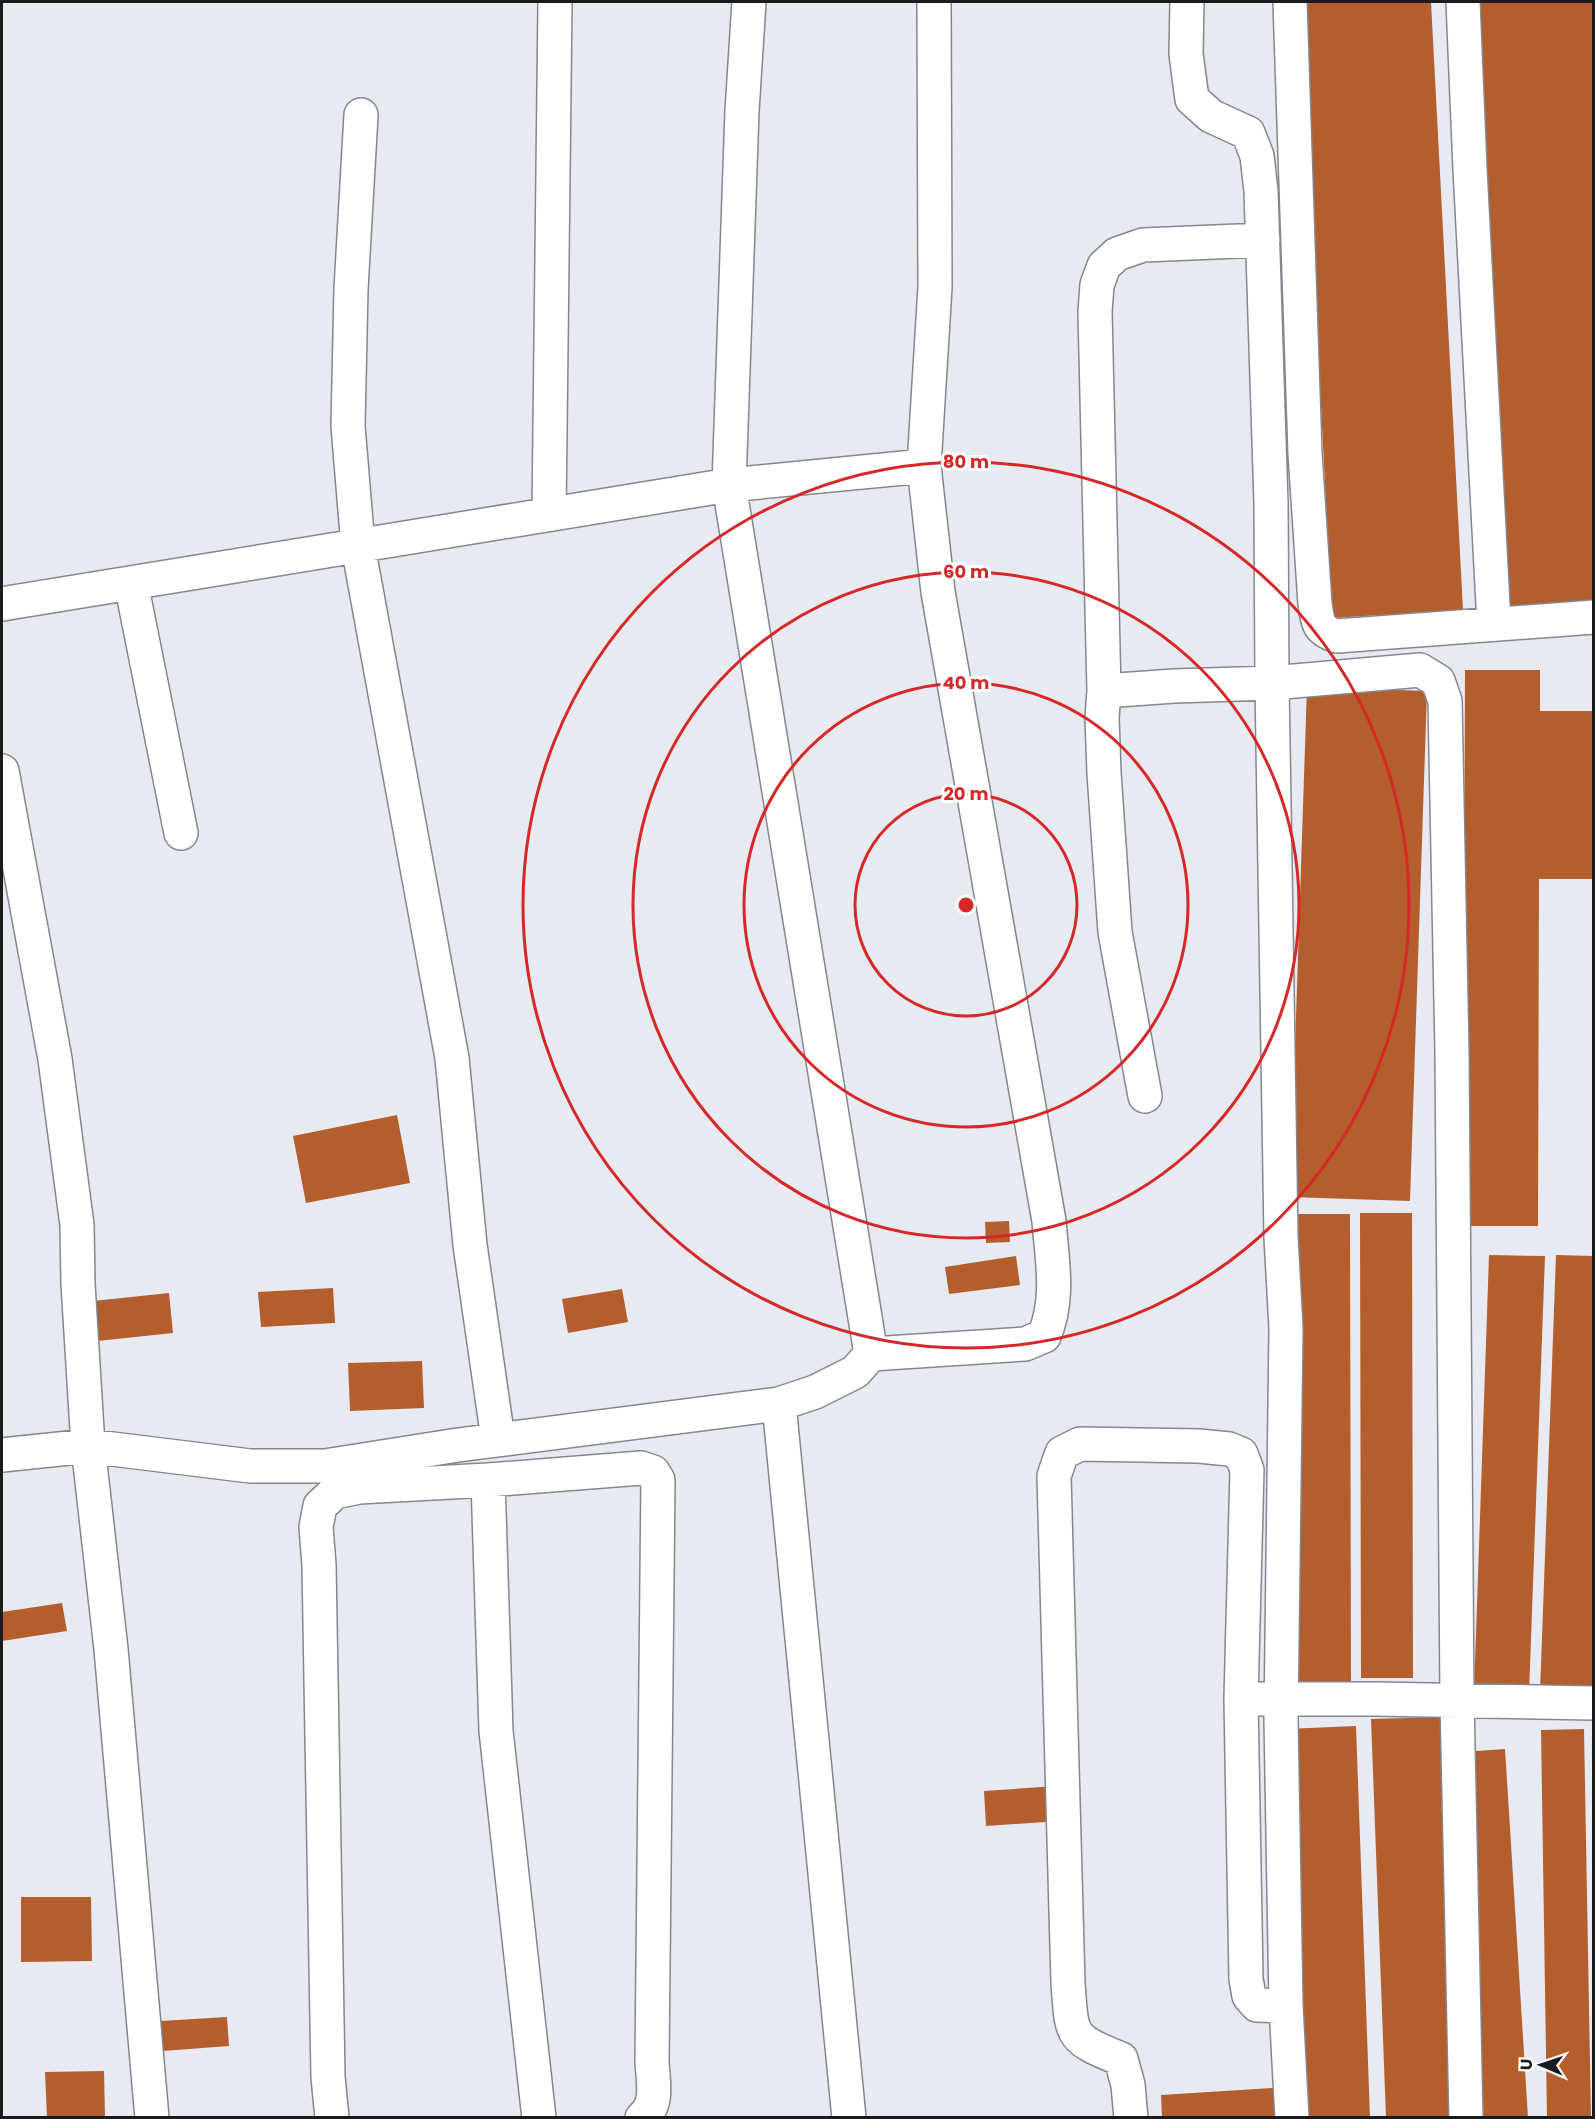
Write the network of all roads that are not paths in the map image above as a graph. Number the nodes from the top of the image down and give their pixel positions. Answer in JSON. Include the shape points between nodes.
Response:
{"nodes":[{"id":1,"x":555,"y":2,"type":"edge"},
{"id":2,"x":749,"y":2,"type":"edge"},
{"id":3,"x":934,"y":2,"type":"edge"},
{"id":4,"x":1187,"y":2,"type":"edge"},
{"id":5,"x":1290,"y":2,"type":"edge"},
{"id":6,"x":1463,"y":2,"type":"edge"},
{"id":7,"x":361,"y":115,"type":"dead end"},
{"id":8,"x":1263,"y":240,"type":"junction"},
{"id":9,"x":924,"y":466,"type":"junction"},
{"id":10,"x":729,"y":485,"type":"junction"},
{"id":11,"x":549,"y":514,"type":"junction"},
{"id":12,"x":358,"y":546,"type":"junction"},
{"id":13,"x":131,"y":583,"type":"junction"},
{"id":14,"x":2,"y":604,"type":"edge"},
{"id":15,"x":1593,"y":617,"type":"edge"},
{"id":16,"x":1494,"y":624,"type":"junction"},
{"id":17,"x":1272,"y":683,"type":"junction"},
{"id":18,"x":1104,"y":690,"type":"junction"},
{"id":19,"x":2,"y":771,"type":"edge"},
{"id":20,"x":181,"y":833,"type":"dead end"},
{"id":21,"x":1145,"y":1096,"type":"dead end"},
{"id":22,"x":871,"y":1354,"type":"junction"},
{"id":23,"x":779,"y":1404,"type":"junction"},
{"id":24,"x":498,"y":1439,"type":"junction"},
{"id":25,"x":88,"y":1446,"type":"junction"},
{"id":26,"x":2,"y":1455,"type":"edge"},
{"id":27,"x":488,"y":1480,"type":"junction"},
{"id":28,"x":1241,"y":1699,"type":"junction"},
{"id":29,"x":1282,"y":1699,"type":"junction"},
{"id":30,"x":1457,"y":1700,"type":"junction"},
{"id":31,"x":1593,"y":1703,"type":"edge"},
{"id":32,"x":1286,"y":2006,"type":"junction"},
{"id":33,"x":152,"y":2118,"type":"edge"},
{"id":34,"x":332,"y":2118,"type":"edge"},
{"id":35,"x":539,"y":2118,"type":"edge"},
{"id":36,"x":642,"y":2118,"type":"edge"},
{"id":37,"x":849,"y":2118,"type":"edge"},
{"id":38,"x":1131,"y":2118,"type":"edge"},
{"id":39,"x":1292,"y":2118,"type":"edge"},
{"id":40,"x":1466,"y":2118,"type":"edge"}],
"edges":[{"from":1,"to":11,"type":"street"},
{"from":2,"to":10,"type":"street"},
{"from":3,"to":9,"type":"street","via":[[935,286]]},
{"from":4,"to":8,"type":"street","via":[[1186,54],[1192,99],[1211,116],[1248,133],[1257,156]]},
{"from":5,"to":16,"type":"street","via":[[1305,453],[1319,624],[1326,633],[1337,636]]},
{"from":6,"to":16,"type":"street"},
{"from":7,"to":12,"type":"street","via":[[348,426]]},
{"from":8,"to":17,"type":"street"},
{"from":8,"to":18,"type":"street","via":[[1143,245],[1117,254],[1104,266],[1097,285]]},
{"from":9,"to":10,"type":"street"},
{"from":9,"to":22,"type":"street","via":[[938,592],[1049,1221],[1054,1304],[1044,1336],[1025,1344]]},
{"from":10,"to":11,"type":"street"},
{"from":10,"to":22,"type":"street"},
{"from":11,"to":12,"type":"street"},
{"from":12,"to":13,"type":"street"},
{"from":12,"to":24,"type":"street","via":[[452,1058],[470,1245]]},
{"from":13,"to":14,"type":"street"},
{"from":13,"to":20,"type":"street"},
{"from":15,"to":16,"type":"street"},
{"from":17,"to":18,"type":"street"},
{"from":17,"to":29,"type":"street","via":[[1281,1238],[1286,1328]]},
{"from":17,"to":30,"type":"street","via":[[1420,670],[1438,681],[1445,701]]},
{"from":18,"to":21,"type":"street","via":[[1104,773],[1115,932]]},
{"from":19,"to":25,"type":"street","via":[[55,1059],[77,1225]]},
{"from":22,"to":23,"type":"street","via":[[855,1372]]},
{"from":23,"to":24,"type":"street"},
{"from":23,"to":37,"type":"street"},
{"from":24,"to":25,"type":"street","via":[[325,1466],[250,1466]]},
{"from":25,"to":26,"type":"street"},
{"from":25,"to":33,"type":"street","via":[[111,1648]]},
{"from":27,"to":34,"type":"street","via":[[359,1487],[335,1492],[320,1506],[316,1527]]},
{"from":27,"to":35,"type":"street","via":[[496,1731]]},
{"from":27,"to":36,"type":"street","via":[[641,1468],[652,1472],[658,1480],[654,2101]]},
{"from":28,"to":29,"type":"street"},
{"from":28,"to":32,"type":"street","via":[[1246,1979],[1249,1996],[1257,2005]]},
{"from":28,"to":38,"type":"street","via":[[1247,1470],[1241,1454],[1199,1446],[1080,1444],[1062,1453],[1054,1476],[1071,2023],[1080,2041],[1121,2059]]},
{"from":29,"to":30,"type":"street"},
{"from":29,"to":32,"type":"street"},
{"from":30,"to":31,"type":"street"},
{"from":30,"to":40,"type":"street"},
{"from":32,"to":39,"type":"street"}]}
